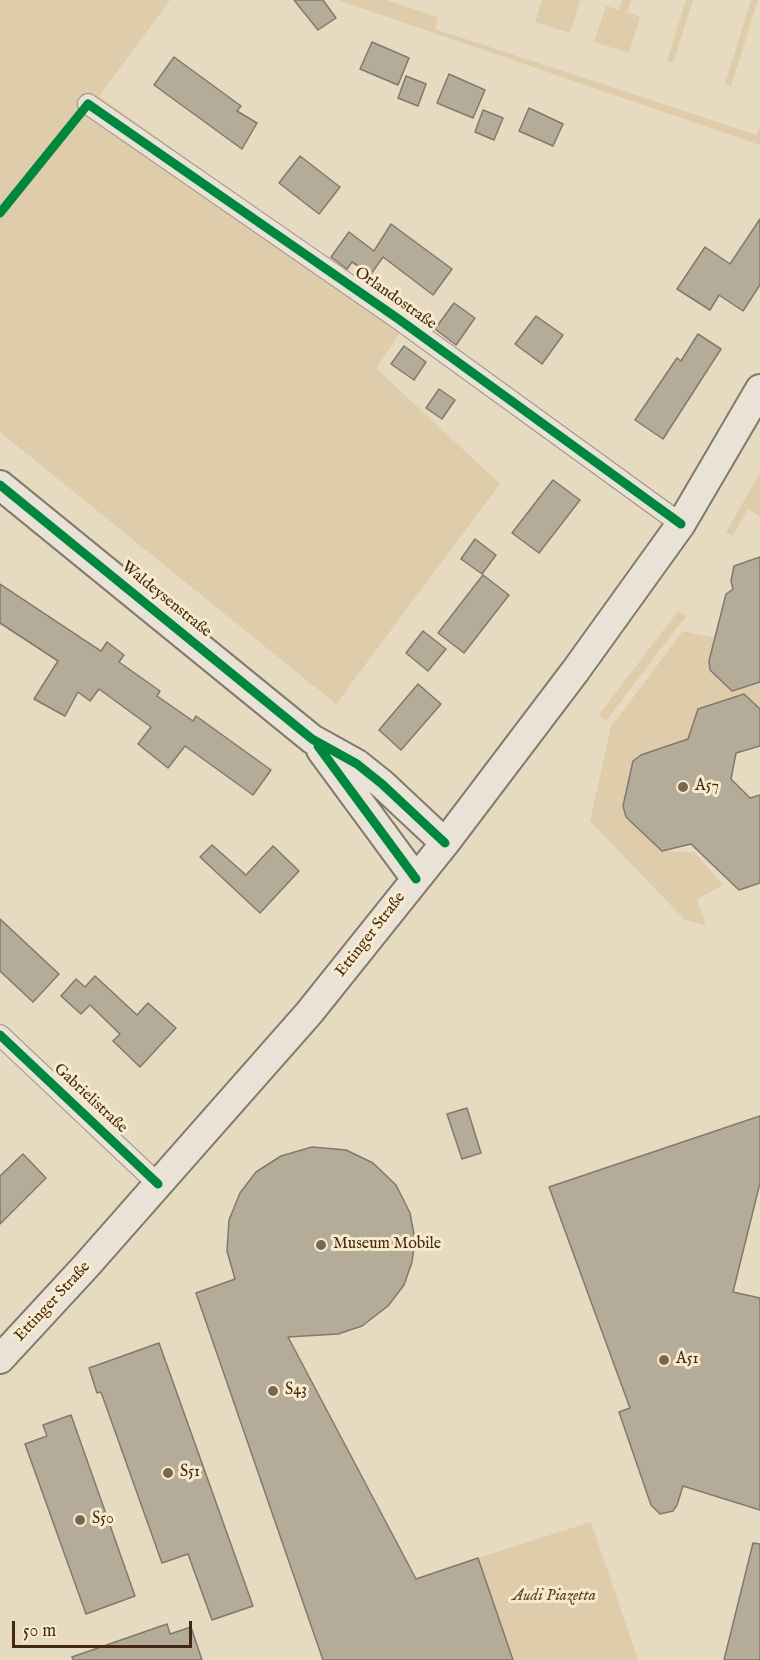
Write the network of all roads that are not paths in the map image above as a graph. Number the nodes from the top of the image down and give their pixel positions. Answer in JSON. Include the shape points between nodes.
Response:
{"nodes":[{"id":1,"x":88,"y":104,"type":"dead end"},
{"id":2,"x":760,"y":389,"type":"edge"},
{"id":3,"x":0,"y":486,"type":"edge"},
{"id":4,"x":681,"y":524,"type":"junction"},
{"id":5,"x":312,"y":738,"type":"junction"},
{"id":6,"x":445,"y":843,"type":"junction"},
{"id":7,"x":416,"y":879,"type":"junction"},
{"id":8,"x":0,"y":1035,"type":"edge"},
{"id":9,"x":158,"y":1184,"type":"junction"},
{"id":10,"x":0,"y":1359,"type":"edge"}],
"edges":[{"from":1,"to":4,"type":"street","name":"Orlandostraße","via":[[398,318]]},
{"from":2,"to":4,"type":"main road","name":"Ettinger Straße"},
{"from":3,"to":5,"type":"main road","name":"Waldeysenstraße"},
{"from":4,"to":6,"type":"main road","name":"Ettinger Straße"},
{"from":5,"to":6,"type":"main road","name":"Waldeysenstraße","via":[[357,764]]},
{"from":5,"to":7,"type":"main road","name":"Waldeysenstraße"},
{"from":6,"to":7,"type":"main road","name":"Ettinger Straße"},
{"from":7,"to":9,"type":"main road","name":"Ettinger Straße","via":[[309,1013]]},
{"from":8,"to":9,"type":"street","name":"Gabrielistraße"},
{"from":9,"to":10,"type":"main road","name":"Ettinger Straße"}]}
